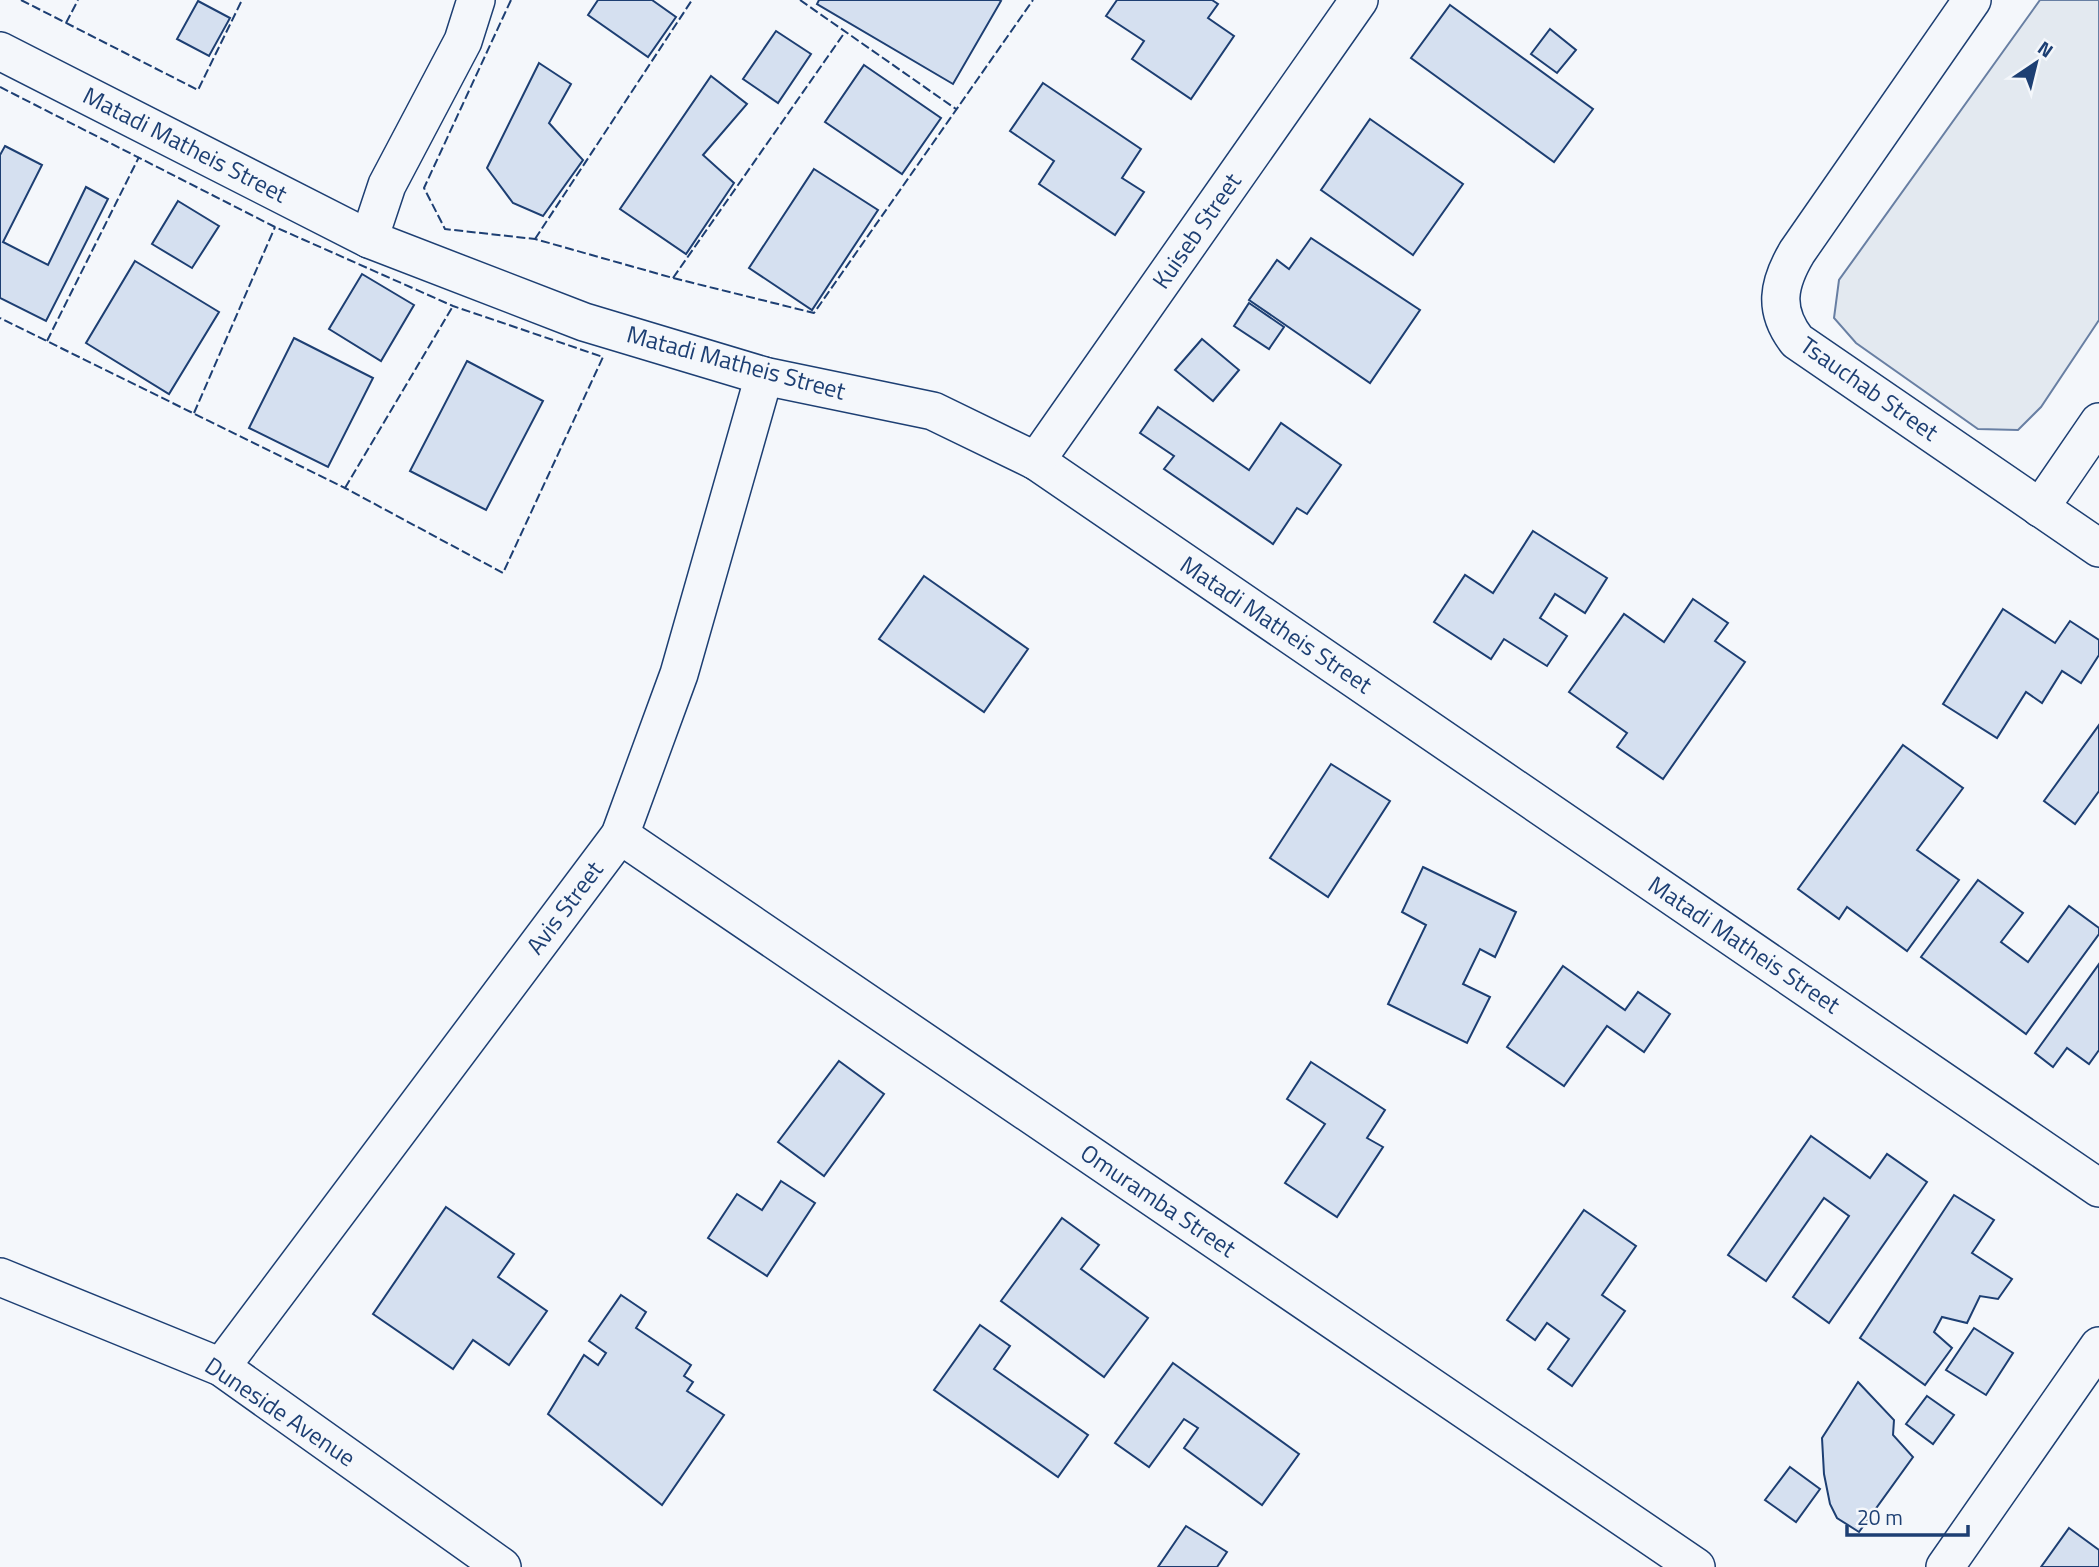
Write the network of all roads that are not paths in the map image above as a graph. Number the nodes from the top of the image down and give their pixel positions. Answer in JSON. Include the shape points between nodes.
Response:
{"nodes":[{"id":1,"x":476,"y":0,"type":"edge"},
{"id":2,"x":1359,"y":0,"type":"edge"},
{"id":3,"x":1972,"y":0,"type":"edge"},
{"id":4,"x":0,"y":51,"type":"edge"},
{"id":5,"x":369,"y":239,"type":"junction"},
{"id":6,"x":765,"y":376,"type":"junction"},
{"id":7,"x":2099,"y":422,"type":"edge"},
{"id":8,"x":1036,"y":461,"type":"junction"},
{"id":9,"x":2040,"y":508,"type":"junction"},
{"id":10,"x":2099,"y":548,"type":"edge"},
{"id":11,"x":620,"y":835,"type":"junction"},
{"id":12,"x":2099,"y":1188,"type":"edge"},
{"id":13,"x":0,"y":1277,"type":"edge"},
{"id":14,"x":2099,"y":1346,"type":"edge"},
{"id":15,"x":221,"y":1367,"type":"junction"},
{"id":16,"x":502,"y":1567,"type":"edge"},
{"id":17,"x":1696,"y":1567,"type":"edge"},
{"id":18,"x":1945,"y":1567,"type":"edge"}],
"edges":[{"from":1,"to":5,"type":"street","via":[[463,41],[387,185]]},
{"from":2,"to":8,"type":"street","name":"Kuiseb Street"},
{"from":3,"to":9,"type":"street","name":"Tsauchab Street","via":[[1797,252],[1784,277],[1781,304],[1786,327],[1797,341]]},
{"from":4,"to":5,"type":"street","name":"Matadi Matheis Street"},
{"from":5,"to":6,"type":"street","name":"Matadi Matheis Street","via":[[584,322]]},
{"from":6,"to":8,"type":"street","name":"Matadi Matheis Street","via":[[933,411]]},
{"from":6,"to":11,"type":"street","name":"Avis Street","via":[[679,674]]},
{"from":7,"to":9,"type":"street"},
{"from":8,"to":12,"type":"street","name":"Matadi Matheis Street"},
{"from":9,"to":10,"type":"street","name":"Tsauchab Street"},
{"from":11,"to":15,"type":"street","name":"Avis Street"},
{"from":11,"to":17,"type":"street","name":"Omuramba Street"},
{"from":13,"to":15,"type":"street","name":"Duneside Avenue"},
{"from":14,"to":18,"type":"street"},
{"from":15,"to":16,"type":"street","name":"Duneside Avenue"}]}
